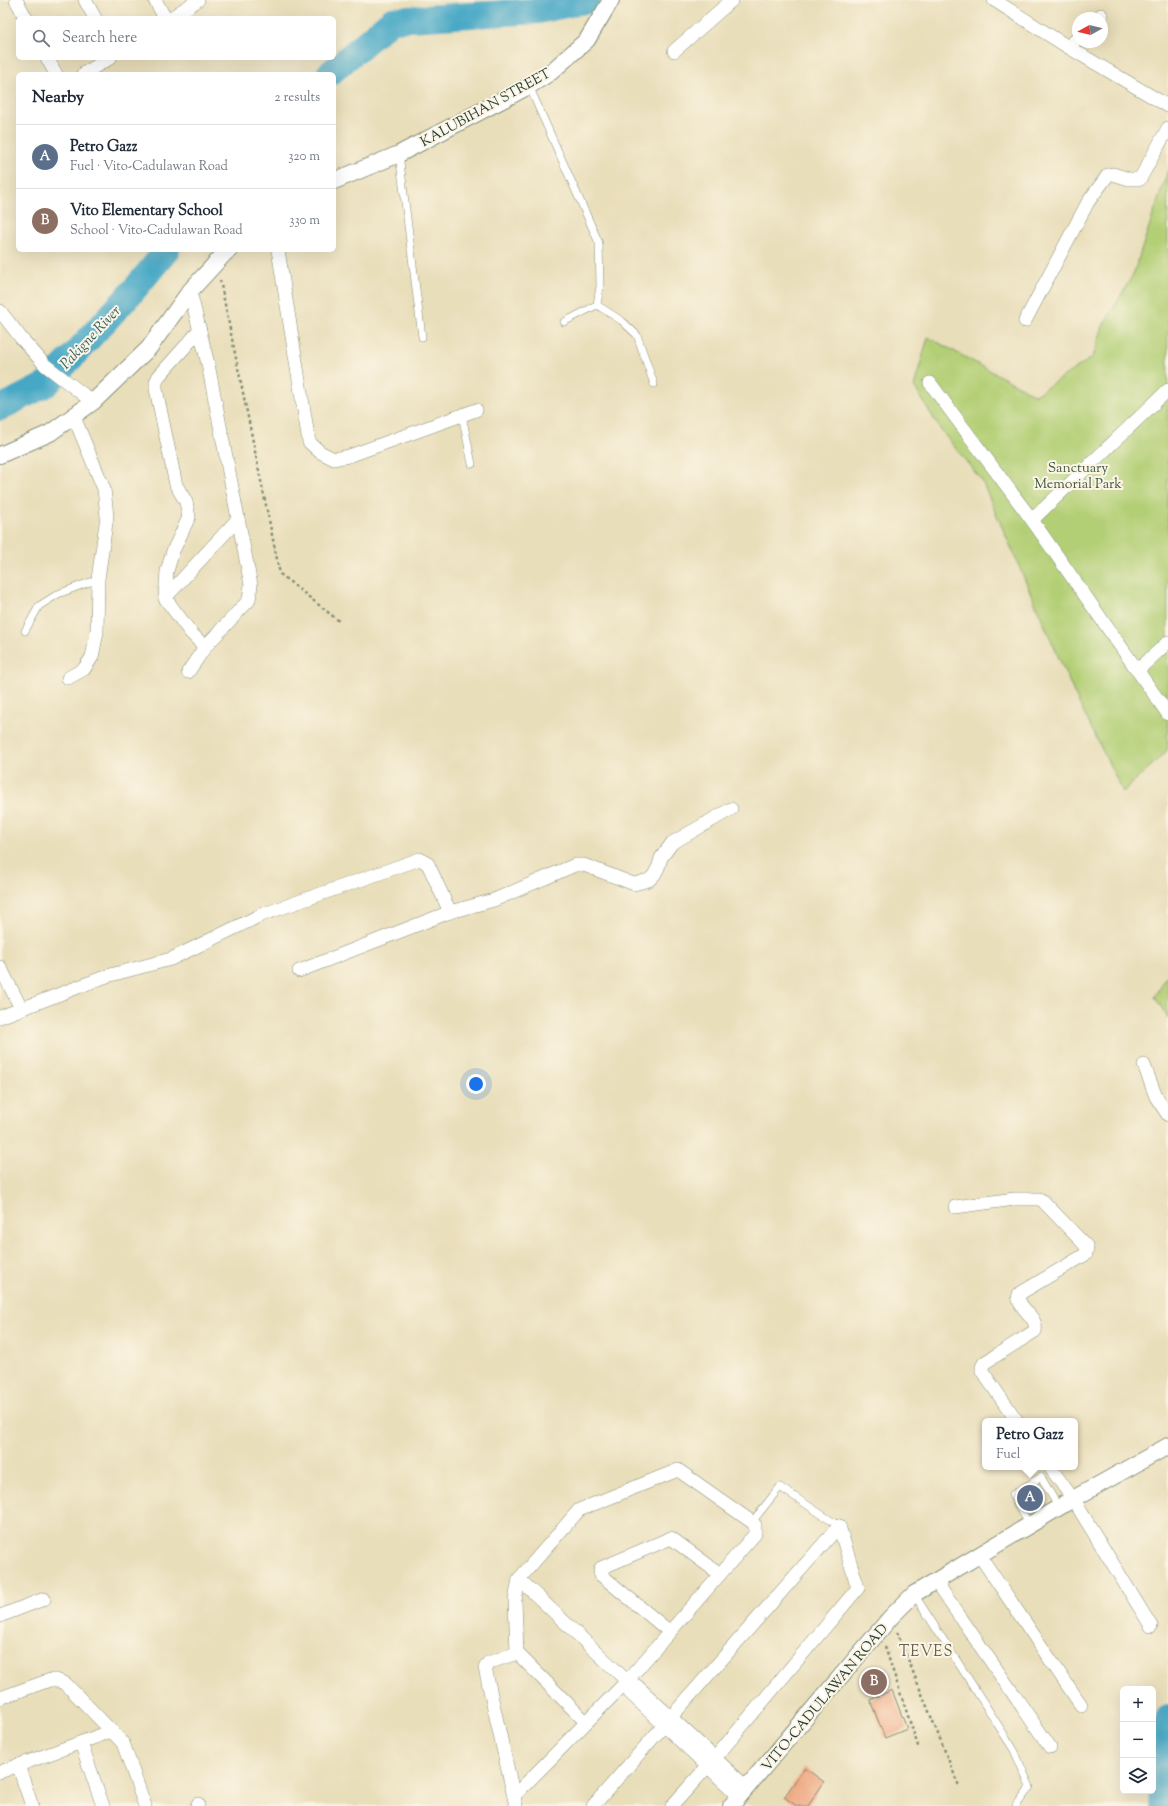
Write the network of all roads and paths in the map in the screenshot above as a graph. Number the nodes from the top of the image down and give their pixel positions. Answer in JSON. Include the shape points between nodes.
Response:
{"nodes":[{"id":1,"x":16,"y":0,"type":"edge"},
{"id":2,"x":85,"y":0,"type":"edge"},
{"id":3,"x":155,"y":0,"type":"edge"},
{"id":4,"x":198,"y":0,"type":"edge"},
{"id":5,"x":611,"y":0,"type":"edge"},
{"id":6,"x":732,"y":0,"type":"edge"},
{"id":7,"x":994,"y":0,"type":"edge"},
{"id":8,"x":25,"y":16,"type":"edge"},
{"id":9,"x":94,"y":16,"type":"edge"},
{"id":10,"x":164,"y":16,"type":"edge"},
{"id":11,"x":174,"y":16,"type":"edge"},
{"id":12,"x":1072,"y":43,"type":"edge"},
{"id":13,"x":1068,"y":47,"type":"junction"},
{"id":14,"x":674,"y":51,"type":"dead end"},
{"id":15,"x":48,"y":60,"type":"edge"},
{"id":16,"x":106,"y":60,"type":"edge"},
{"id":17,"x":55,"y":72,"type":"edge"},
{"id":18,"x":86,"y":72,"type":"edge"},
{"id":19,"x":529,"y":86,"type":"junction"},
{"id":20,"x":1168,"y":106,"type":"edge"},
{"id":21,"x":1168,"y":128,"type":"edge"},
{"id":22,"x":399,"y":154,"type":"junction"},
{"id":23,"x":336,"y":180,"type":"edge"},
{"id":24,"x":227,"y":252,"type":"edge"},
{"id":25,"x":278,"y":252,"type":"edge"},
{"id":26,"x":216,"y":262,"type":"junction"},
{"id":27,"x":190,"y":291,"type":"junction"},
{"id":28,"x":597,"y":305,"type":"junction"},
{"id":29,"x":0,"y":311,"type":"edge"},
{"id":30,"x":1025,"y":321,"type":"dead end"},
{"id":31,"x":564,"y":322,"type":"dead end"},
{"id":32,"x":200,"y":330,"type":"junction"},
{"id":33,"x":422,"y":337,"type":"dead end"},
{"id":34,"x":930,"y":383,"type":"dead end"},
{"id":35,"x":654,"y":384,"type":"dead end"},
{"id":36,"x":1168,"y":390,"type":"edge"},
{"id":37,"x":93,"y":402,"type":"junction"},
{"id":38,"x":476,"y":410,"type":"dead end"},
{"id":39,"x":462,"y":415,"type":"junction"},
{"id":40,"x":74,"y":417,"type":"junction"},
{"id":41,"x":0,"y":455,"type":"edge"},
{"id":42,"x":472,"y":464,"type":"dead end"},
{"id":43,"x":238,"y":519,"type":"junction"},
{"id":44,"x":1032,"y":520,"type":"junction"},
{"id":45,"x":98,"y":579,"type":"junction"},
{"id":46,"x":165,"y":598,"type":"junction"},
{"id":47,"x":339,"y":621,"type":"dead end"},
{"id":48,"x":25,"y":631,"type":"dead end"},
{"id":49,"x":1168,"y":642,"type":"edge"},
{"id":50,"x":205,"y":647,"type":"junction"},
{"id":51,"x":1138,"y":670,"type":"junction"},
{"id":52,"x":188,"y":672,"type":"dead end"},
{"id":53,"x":68,"y":678,"type":"dead end"},
{"id":54,"x":1168,"y":714,"type":"edge"},
{"id":55,"x":731,"y":809,"type":"dead end"},
{"id":56,"x":450,"y":912,"type":"junction"},
{"id":57,"x":0,"y":967,"type":"edge"},
{"id":58,"x":299,"y":971,"type":"dead end"},
{"id":59,"x":21,"y":1008,"type":"junction"},
{"id":60,"x":0,"y":1017,"type":"edge"},
{"id":61,"x":1144,"y":1065,"type":"dead end"},
{"id":62,"x":1168,"y":1115,"type":"edge"},
{"id":63,"x":955,"y":1207,"type":"dead end"},
{"id":64,"x":1015,"y":1418,"type":"edge"},
{"id":65,"x":1168,"y":1446,"type":"edge"},
{"id":66,"x":1052,"y":1470,"type":"edge"},
{"id":67,"x":1069,"y":1494,"type":"junction"},
{"id":68,"x":1056,"y":1502,"type":"junction"},
{"id":69,"x":752,"y":1522,"type":"junction"},
{"id":70,"x":1030,"y":1525,"type":"junction"},
{"id":71,"x":839,"y":1526,"type":"junction"},
{"id":72,"x":980,"y":1556,"type":"junction"},
{"id":73,"x":720,"y":1574,"type":"junction"},
{"id":74,"x":519,"y":1579,"type":"junction"},
{"id":75,"x":936,"y":1582,"type":"junction"},
{"id":76,"x":914,"y":1594,"type":"junction"},
{"id":77,"x":44,"y":1599,"type":"dead end"},
{"id":78,"x":0,"y":1616,"type":"edge"},
{"id":79,"x":891,"y":1617,"type":"junction"},
{"id":80,"x":1151,"y":1626,"type":"dead end"},
{"id":81,"x":880,"y":1630,"type":"junction"},
{"id":82,"x":670,"y":1632,"type":"junction"},
{"id":83,"x":517,"y":1653,"type":"junction"},
{"id":84,"x":627,"y":1681,"type":"junction"},
{"id":85,"x":0,"y":1698,"type":"edge"},
{"id":86,"x":1081,"y":1705,"type":"dead end"},
{"id":87,"x":586,"y":1722,"type":"junction"},
{"id":88,"x":668,"y":1722,"type":"junction"},
{"id":89,"x":112,"y":1731,"type":"junction"},
{"id":90,"x":81,"y":1743,"type":"junction"},
{"id":91,"x":1050,"y":1747,"type":"dead end"},
{"id":92,"x":919,"y":1749,"type":"dead end"},
{"id":93,"x":712,"y":1762,"type":"junction"},
{"id":94,"x":18,"y":1765,"type":"junction"},
{"id":95,"x":0,"y":1772,"type":"edge"},
{"id":96,"x":959,"y":1786,"type":"dead end"},
{"id":97,"x":739,"y":1797,"type":"edge"},
{"id":98,"x":515,"y":1801,"type":"edge"},
{"id":99,"x":32,"y":1806,"type":"edge"},
{"id":100,"x":103,"y":1806,"type":"edge"},
{"id":101,"x":145,"y":1806,"type":"edge"},
{"id":102,"x":593,"y":1806,"type":"edge"},
{"id":103,"x":672,"y":1806,"type":"edge"},
{"id":104,"x":1016,"y":1806,"type":"edge"}],
"edges":[{"from":1,"to":8,"type":"street"},
{"from":2,"to":9,"type":"street"},
{"from":3,"to":10,"type":"street"},
{"from":4,"to":11,"type":"street"},
{"from":5,"to":19,"type":"street","name":"KALUBIHAN STREET","via":[[587,40],[551,72]]},
{"from":6,"to":14,"type":"street"},
{"from":7,"to":13,"type":"street"},
{"from":12,"to":13,"type":"street"},
{"from":13,"to":20,"type":"street"},
{"from":15,"to":17,"type":"street"},
{"from":16,"to":18,"type":"street"},
{"from":19,"to":22,"type":"street","name":"KALUBIHAN STREET"},
{"from":19,"to":28,"type":"lane","via":[[599,243],[600,286]]},
{"from":21,"to":30,"type":"street","via":[[1140,179],[1110,174],[1088,202]]},
{"from":22,"to":23,"type":"street","name":"KALUBIHAN STREET"},
{"from":22,"to":33,"type":"lane"},
{"from":24,"to":26,"type":"street"},
{"from":25,"to":39,"type":"street","via":[[309,442],[320,452],[334,459],[349,456]]},
{"from":26,"to":27,"type":"street"},
{"from":26,"to":47,"type":"path","via":[[280,574]]},
{"from":27,"to":32,"type":"street"},
{"from":27,"to":37,"type":"street","via":[[149,348]]},
{"from":28,"to":31,"type":"lane"},
{"from":28,"to":35,"type":"lane","via":[[622,321],[637,335]]},
{"from":29,"to":37,"type":"street","via":[[45,365]]},
{"from":32,"to":43,"type":"street"},
{"from":32,"to":46,"type":"street","via":[[156,382],[176,485],[186,502],[189,517],[167,571]]},
{"from":34,"to":44,"type":"street"},
{"from":36,"to":44,"type":"street"},
{"from":37,"to":40,"type":"street"},
{"from":38,"to":39,"type":"street"},
{"from":39,"to":42,"type":"lane"},
{"from":40,"to":41,"type":"street","via":[[50,433]]},
{"from":40,"to":45,"type":"street","via":[[104,490],[107,516]]},
{"from":43,"to":46,"type":"street"},
{"from":43,"to":50,"type":"street","via":[[251,585],[249,600]]},
{"from":44,"to":51,"type":"street"},
{"from":45,"to":48,"type":"lane","via":[[58,594],[39,606]]},
{"from":45,"to":53,"type":"street","via":[[97,632],[92,657],[84,669]]},
{"from":46,"to":50,"type":"street"},
{"from":49,"to":51,"type":"street"},
{"from":50,"to":52,"type":"street"},
{"from":51,"to":54,"type":"street"},
{"from":55,"to":56,"type":"street","via":[[672,843],[649,880],[634,884],[584,865],[575,865],[494,900]]},
{"from":56,"to":58,"type":"street"},
{"from":56,"to":59,"type":"street","via":[[428,864],[420,859],[261,915],[171,958],[107,976]]},
{"from":57,"to":59,"type":"street"},
{"from":59,"to":60,"type":"street"},
{"from":61,"to":62,"type":"street","via":[[1156,1097]]},
{"from":63,"to":64,"type":"street","via":[[1015,1199],[1039,1199],[1087,1247],[1086,1254],[1019,1294],[1020,1302],[1035,1323],[1035,1330],[984,1363],[982,1367],[982,1372]]},
{"from":65,"to":67,"type":"street","name":"VITO-CADULAWAN ROAD"},
{"from":66,"to":67,"type":"street"},
{"from":67,"to":68,"type":"street","name":"VITO-CADULAWAN ROAD"},
{"from":67,"to":80,"type":"street"},
{"from":68,"to":70,"type":"street","name":"VITO-CADULAWAN ROAD"},
{"from":68,"to":70,"type":"lane","via":[[1041,1477],[1012,1496]]},
{"from":69,"to":71,"type":"lane","via":[[780,1487]]},
{"from":69,"to":73,"type":"street","via":[[755,1525],[755,1534]]},
{"from":69,"to":74,"type":"street","via":[[678,1470],[579,1510]]},
{"from":70,"to":72,"type":"street","name":"VITO-CADULAWAN ROAD"},
{"from":71,"to":88,"type":"street"},
{"from":71,"to":93,"type":"street","via":[[858,1588]]},
{"from":72,"to":75,"type":"street","name":"VITO-CADULAWAN ROAD"},
{"from":72,"to":86,"type":"street"},
{"from":73,"to":82,"type":"street"},
{"from":73,"to":82,"type":"street","via":[[671,1538],[601,1568],[601,1575]]},
{"from":74,"to":83,"type":"street","via":[[515,1600]]},
{"from":74,"to":84,"type":"street"},
{"from":75,"to":76,"type":"street","name":"VITO-CADULAWAN ROAD"},
{"from":75,"to":91,"type":"street"},
{"from":76,"to":79,"type":"street","name":"VITO-CADULAWAN ROAD"},
{"from":76,"to":104,"type":"lane","via":[[1014,1750],[1030,1787]]},
{"from":77,"to":78,"type":"street"},
{"from":79,"to":81,"type":"street","name":"VITO-CADULAWAN ROAD"},
{"from":79,"to":96,"type":"path"},
{"from":81,"to":92,"type":"path"},
{"from":81,"to":97,"type":"street","name":"VITO-CADULAWAN ROAD"},
{"from":82,"to":84,"type":"street"},
{"from":83,"to":87,"type":"street"},
{"from":83,"to":98,"type":"street","via":[[488,1663],[485,1668]]},
{"from":84,"to":87,"type":"street"},
{"from":84,"to":88,"type":"street","via":[[637,1686]]},
{"from":85,"to":89,"type":"street","via":[[44,1681],[56,1680],[66,1684]]},
{"from":87,"to":98,"type":"street"},
{"from":88,"to":93,"type":"street"},
{"from":88,"to":102,"type":"street"},
{"from":89,"to":90,"type":"street"},
{"from":89,"to":101,"type":"street","via":[[122,1743]]},
{"from":90,"to":94,"type":"street"},
{"from":90,"to":100,"type":"street"},
{"from":93,"to":97,"type":"street"},
{"from":93,"to":103,"type":"street"},
{"from":94,"to":95,"type":"street"},
{"from":94,"to":99,"type":"street"}]}
